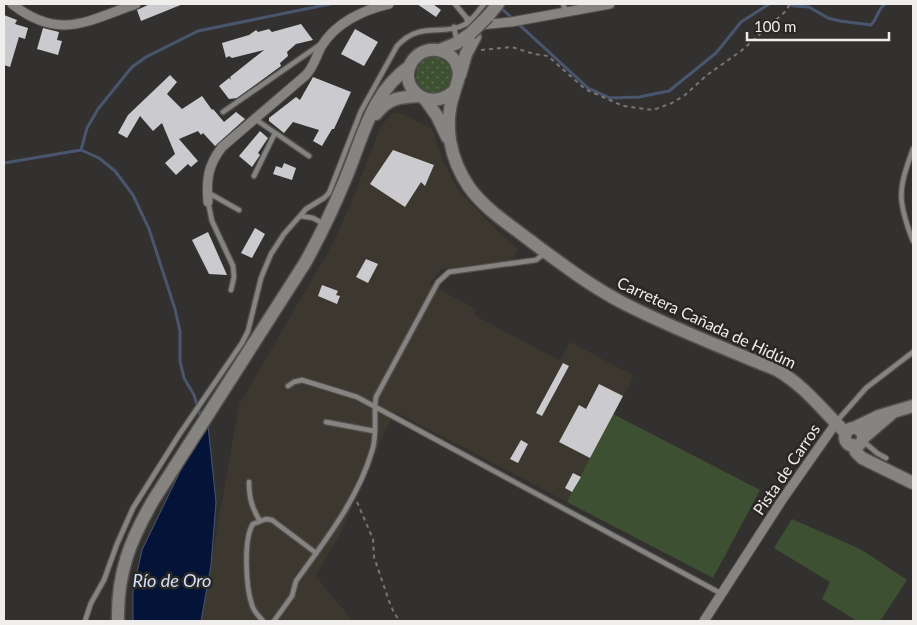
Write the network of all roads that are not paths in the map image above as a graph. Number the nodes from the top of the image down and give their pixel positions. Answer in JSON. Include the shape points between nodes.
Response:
{"nodes":[{"id":1,"x":12,"y":4,"type":"edge"},
{"id":2,"x":136,"y":4,"type":"edge"},
{"id":3,"x":389,"y":4,"type":"edge"},
{"id":4,"x":455,"y":4,"type":"edge"},
{"id":5,"x":498,"y":4,"type":"edge"},
{"id":6,"x":610,"y":4,"type":"edge"},
{"id":7,"x":565,"y":8,"type":"edge"},
{"id":8,"x":484,"y":10,"type":"edge"},
{"id":9,"x":454,"y":27,"type":"junction"},
{"id":10,"x":471,"y":31,"type":"junction"},
{"id":11,"x":326,"y":40,"type":"junction"},
{"id":12,"x":458,"y":43,"type":"junction"},
{"id":13,"x":440,"y":50,"type":"junction"},
{"id":14,"x":410,"y":66,"type":"junction"},
{"id":15,"x":460,"y":75,"type":"junction"},
{"id":16,"x":454,"y":91,"type":"junction"},
{"id":17,"x":422,"y":98,"type":"junction"},
{"id":18,"x":223,"y":112,"type":"dead end"},
{"id":19,"x":255,"y":119,"type":"junction"},
{"id":20,"x":275,"y":133,"type":"junction"},
{"id":21,"x":364,"y":133,"type":"junction"},
{"id":22,"x":449,"y":141,"type":"junction"},
{"id":23,"x":913,"y":149,"type":"edge"},
{"id":24,"x":309,"y":156,"type":"dead end"},
{"id":25,"x":254,"y":176,"type":"dead end"},
{"id":26,"x":207,"y":192,"type":"junction"},
{"id":27,"x":208,"y":202,"type":"joint"},
{"id":28,"x":239,"y":210,"type":"dead end"},
{"id":29,"x":301,"y":216,"type":"junction"},
{"id":30,"x":326,"y":225,"type":"junction"},
{"id":31,"x":913,"y":241,"type":"edge"},
{"id":32,"x":546,"y":252,"type":"junction"},
{"id":33,"x":231,"y":290,"type":"dead end"},
{"id":34,"x":913,"y":352,"type":"edge"},
{"id":35,"x":288,"y":386,"type":"dead end"},
{"id":36,"x":375,"y":406,"type":"junction"},
{"id":37,"x":913,"y":406,"type":"edge"},
{"id":38,"x":896,"y":411,"type":"junction"},
{"id":39,"x":913,"y":413,"type":"edge"},
{"id":40,"x":326,"y":422,"type":"dead end"},
{"id":41,"x":836,"y":423,"type":"junction"},
{"id":42,"x":850,"y":430,"type":"junction"},
{"id":43,"x":374,"y":431,"type":"junction"},
{"id":44,"x":860,"y":441,"type":"junction"},
{"id":45,"x":886,"y":458,"type":"dead end"},
{"id":46,"x":249,"y":482,"type":"dead end"},
{"id":47,"x":913,"y":483,"type":"edge"},
{"id":48,"x":260,"y":521,"type":"junction"},
{"id":49,"x":316,"y":553,"type":"junction"},
{"id":50,"x":722,"y":594,"type":"junction"},
{"id":51,"x":85,"y":621,"type":"edge"},
{"id":52,"x":118,"y":621,"type":"edge"},
{"id":53,"x":263,"y":621,"type":"edge"},
{"id":54,"x":274,"y":621,"type":"edge"},
{"id":55,"x":704,"y":621,"type":"edge"}],
"edges":[{"from":1,"to":2,"type":"street","via":[[36,20],[73,25]]},
{"from":3,"to":11,"type":"street","via":[[349,19]]},
{"from":4,"to":10,"type":"lane"},
{"from":5,"to":8,"type":"main road"},
{"from":6,"to":7,"type":"street"},
{"from":7,"to":10,"type":"street","via":[[511,22],[473,24]]},
{"from":8,"to":10,"type":"main road","bridge":true},
{"from":9,"to":10,"type":"lane","via":[[461,26]]},
{"from":9,"to":12,"type":"lane"},
{"from":9,"to":29,"type":"lane","via":[[416,33],[397,46],[360,111],[329,193]]},
{"from":10,"to":12,"type":"main road"},
{"from":10,"to":15,"type":"main road"},
{"from":11,"to":18,"type":"lane"},
{"from":11,"to":19,"type":"street","via":[[312,68]]},
{"from":12,"to":13,"type":"main road"},
{"from":13,"to":14,"type":"main road","via":[[422,52]]},
{"from":13,"to":15,"type":"main road","via":[[456,62]]},
{"from":14,"to":17,"type":"main road","via":[[411,86]]},
{"from":14,"to":21,"type":"main road","via":[[381,96],[365,124]]},
{"from":15,"to":16,"type":"main road"},
{"from":16,"to":17,"type":"main road","via":[[437,100]]},
{"from":16,"to":22,"type":"main road"},
{"from":17,"to":21,"type":"main road","via":[[392,99],[384,104]]},
{"from":17,"to":22,"type":"main road","name":"Carretera Cañada de Hidúm","via":[[437,116]]},
{"from":19,"to":20,"type":"lane"},
{"from":19,"to":26,"type":"street","via":[[215,156],[209,167]]},
{"from":20,"to":24,"type":"lane"},
{"from":20,"to":25,"type":"lane"},
{"from":21,"to":30,"type":"main road"},
{"from":22,"to":32,"type":"main road","name":"Carretera Cañada de Hidúm","via":[[460,172],[479,200]]},
{"from":23,"to":31,"type":"lane","via":[[902,181],[901,199]]},
{"from":26,"to":27,"type":"street"},
{"from":26,"to":28,"type":"lane"},
{"from":27,"to":33,"type":"lane","via":[[212,221],[233,266]]},
{"from":29,"to":30,"type":"lane"},
{"from":29,"to":51,"type":"lane","via":[[271,254],[242,343],[134,508],[104,580],[90,603]]},
{"from":30,"to":52,"type":"main road","via":[[135,532],[118,595]]},
{"from":32,"to":36,"type":"lane","via":[[536,260],[454,271],[444,276],[376,397]]},
{"from":32,"to":41,"type":"main road","name":"Carretera Cañada de Hidúm","via":[[624,304],[790,377]]},
{"from":34,"to":41,"type":"lane","name":"Pista de Carros","via":[[866,388]]},
{"from":35,"to":36,"type":"lane","via":[[302,380]]},
{"from":36,"to":43,"type":"lane"},
{"from":36,"to":50,"type":"lane"},
{"from":37,"to":38,"type":"main road"},
{"from":38,"to":39,"type":"street"},
{"from":38,"to":42,"type":"main road"},
{"from":38,"to":44,"type":"main road"},
{"from":40,"to":43,"type":"lane"},
{"from":41,"to":42,"type":"main road","name":"Carretera Cañada de Hidúm"},
{"from":41,"to":50,"type":"street","name":"Pista de Carros"},
{"from":42,"to":44,"type":"main road","name":"Carretera Cañada de Hidúm","via":[[847,442]]},
{"from":43,"to":49,"type":"lane","via":[[372,452],[353,496]]},
{"from":44,"to":45,"type":"lane"},
{"from":44,"to":47,"type":"main road","via":[[856,452],[862,458]]},
{"from":46,"to":48,"type":"lane","via":[[252,509]]},
{"from":48,"to":49,"type":"lane","via":[[272,520]]},
{"from":48,"to":53,"type":"lane","via":[[253,524],[247,538],[248,578],[252,607]]},
{"from":49,"to":54,"type":"lane"},
{"from":50,"to":55,"type":"street","name":"Pista de Carros"}]}
